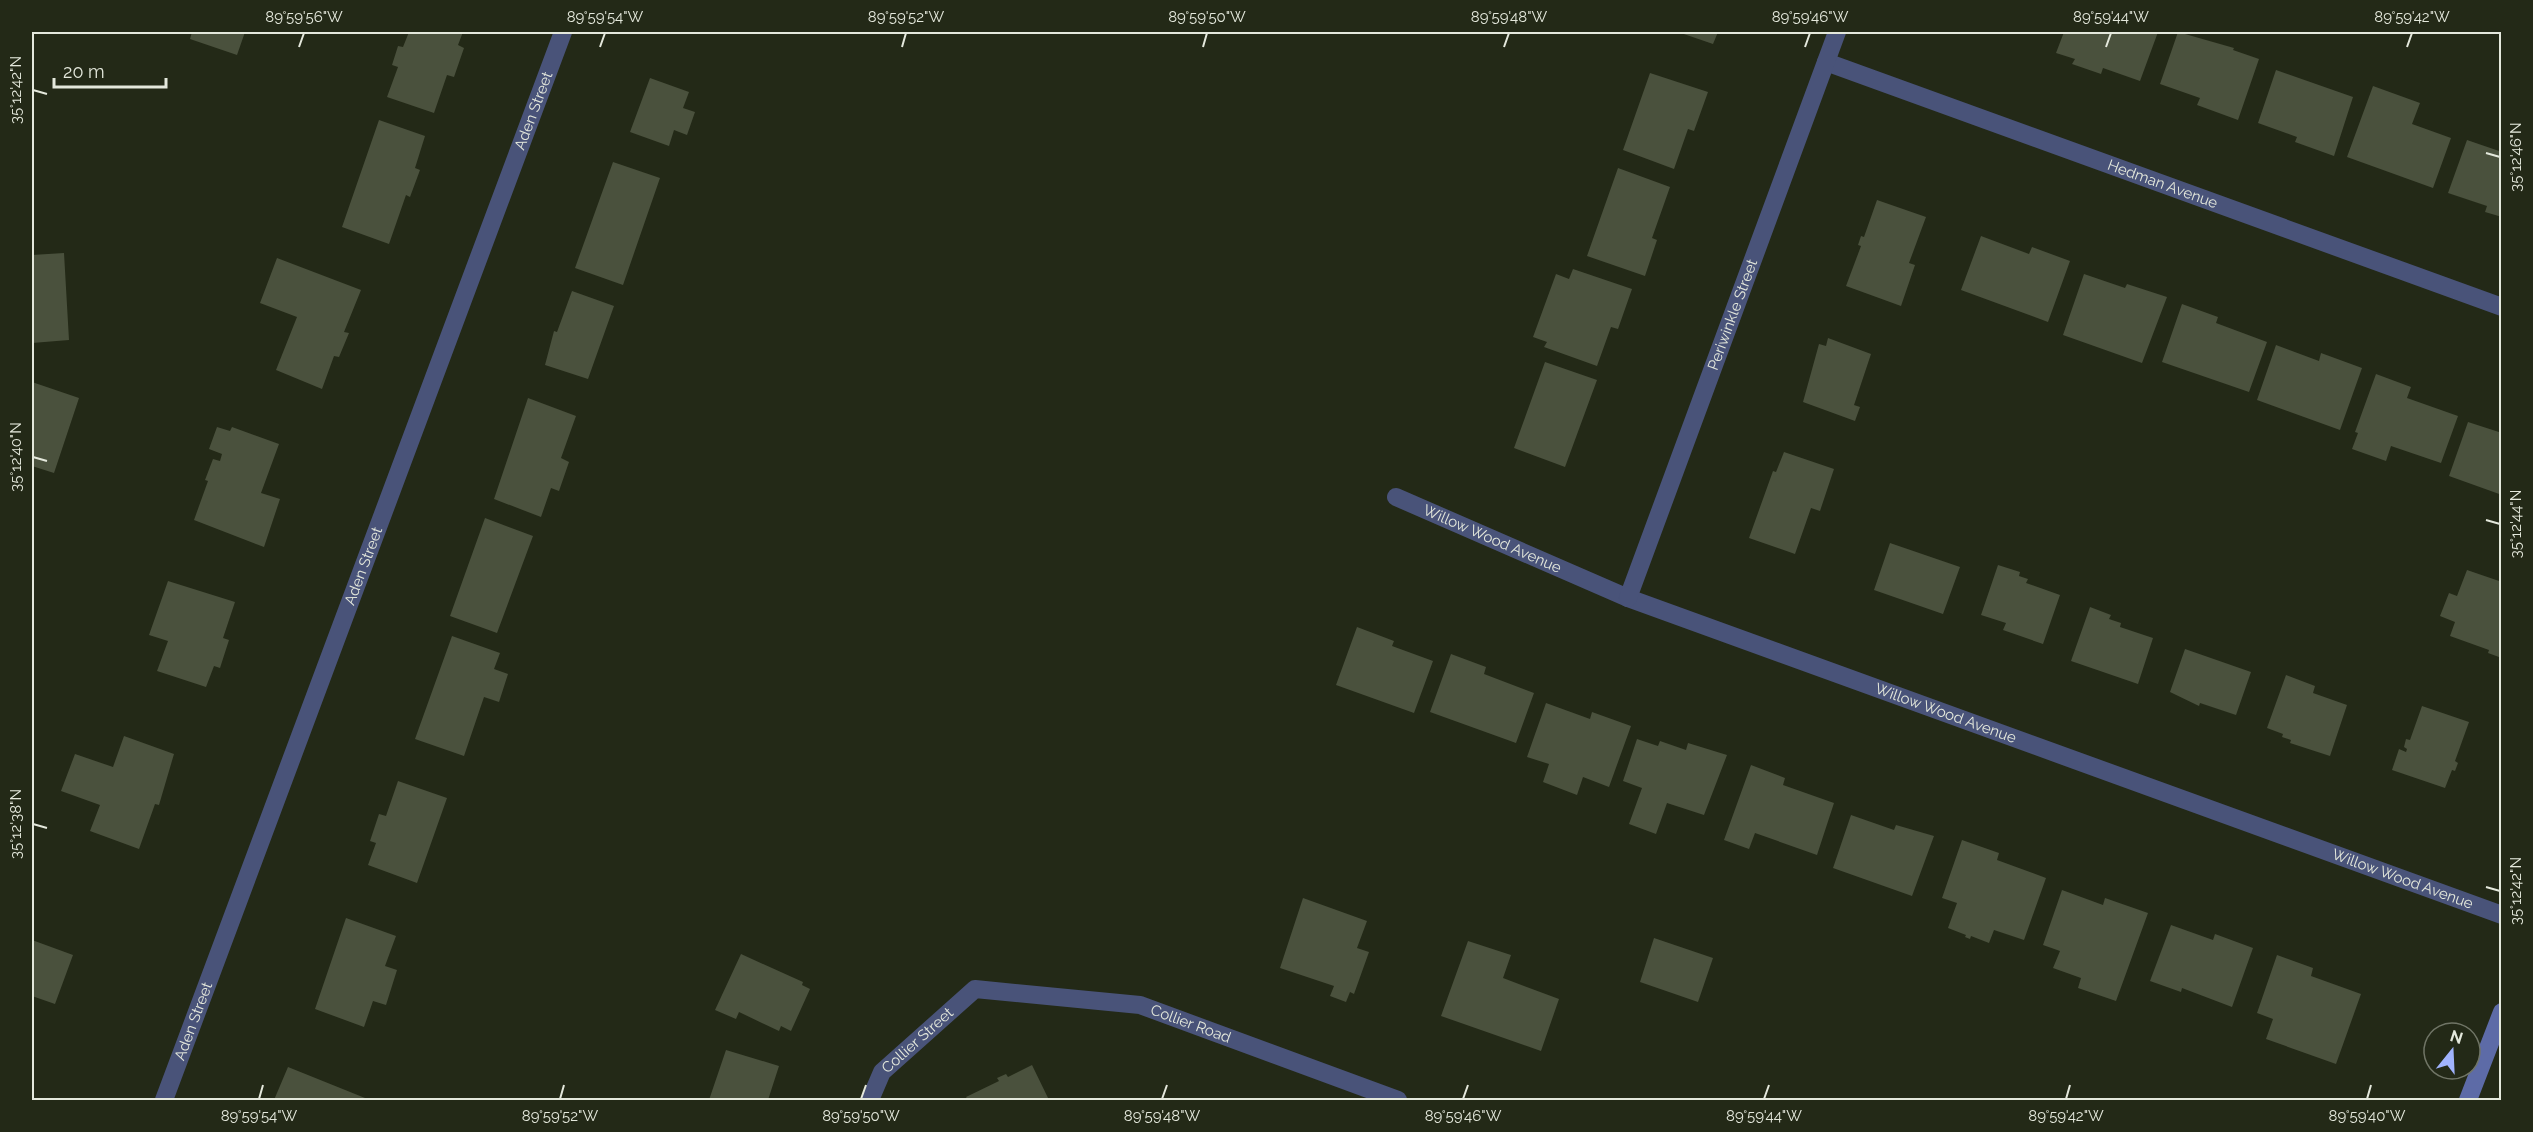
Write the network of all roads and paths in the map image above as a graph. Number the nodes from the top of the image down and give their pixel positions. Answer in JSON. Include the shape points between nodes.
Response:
{"nodes":[{"id":1,"x":563,"y":32,"type":"edge"},
{"id":2,"x":1837,"y":32,"type":"edge"},
{"id":3,"x":1826,"y":62,"type":"junction"},
{"id":4,"x":2502,"y":307,"type":"edge"},
{"id":5,"x":1396,"y":497,"type":"dead end"},
{"id":6,"x":1628,"y":598,"type":"junction"},
{"id":7,"x":2502,"y":915,"type":"edge"},
{"id":8,"x":975,"y":989,"type":"joint"},
{"id":9,"x":2502,"y":1012,"type":"edge"},
{"id":10,"x":164,"y":1101,"type":"edge"},
{"id":11,"x":870,"y":1101,"type":"edge"},
{"id":12,"x":1398,"y":1101,"type":"edge"},
{"id":13,"x":2468,"y":1101,"type":"edge"}],
"edges":[{"from":1,"to":10,"type":"street","name":"Aden Street"},
{"from":2,"to":3,"type":"street","name":"Periwinkle Street"},
{"from":3,"to":4,"type":"street","name":"Hedman Avenue"},
{"from":3,"to":6,"type":"street","name":"Periwinkle Street"},
{"from":5,"to":6,"type":"street","name":"Willow Wood Avenue"},
{"from":6,"to":7,"type":"street","name":"Willow Wood Avenue"},
{"from":8,"to":11,"type":"street","name":"Collier Street","via":[[882,1072]]},
{"from":8,"to":12,"type":"street","name":"Collier Road","via":[[1140,1005]]},
{"from":9,"to":13,"type":"main road"}]}
